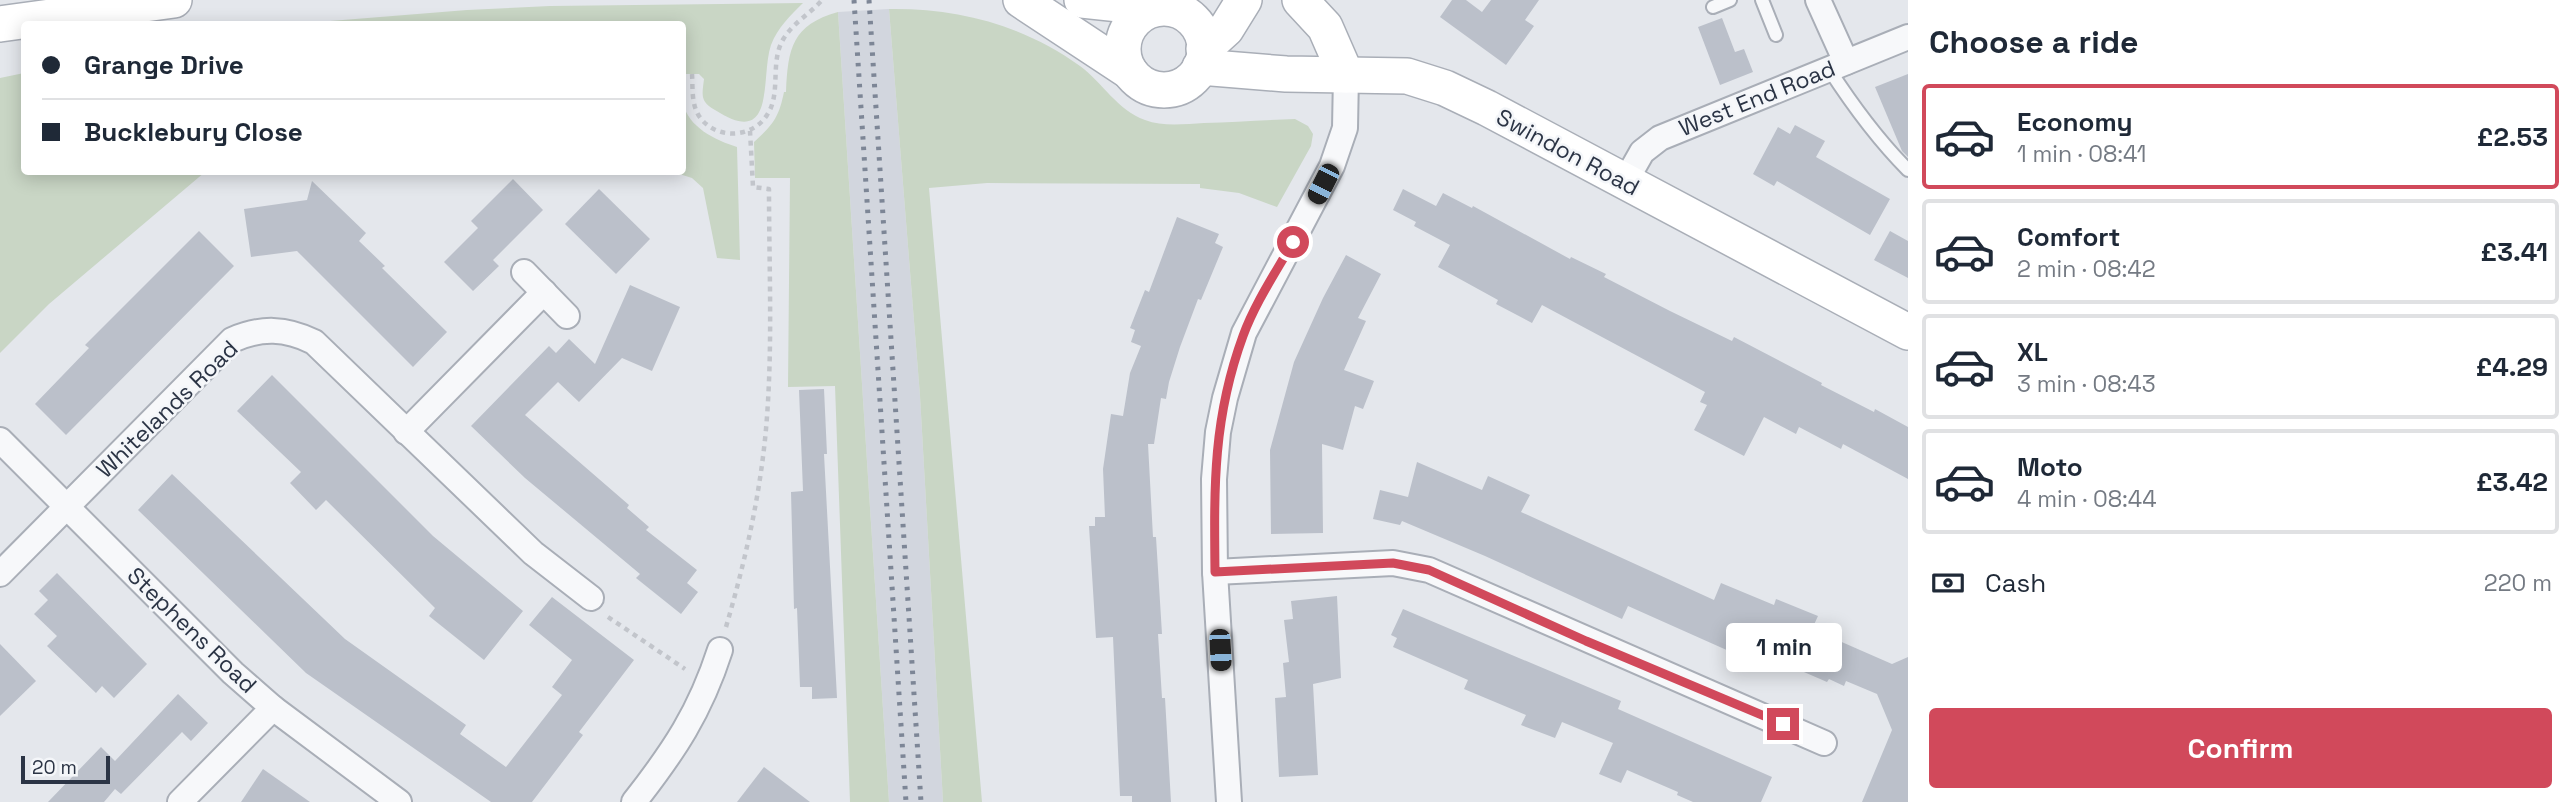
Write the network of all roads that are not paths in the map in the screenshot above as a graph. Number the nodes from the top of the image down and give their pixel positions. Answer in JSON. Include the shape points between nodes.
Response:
{"nodes":[{"id":1,"x":174,"y":0,"type":"edge"},
{"id":2,"x":1021,"y":0,"type":"edge"},
{"id":3,"x":1083,"y":0,"type":"edge"},
{"id":4,"x":1244,"y":0,"type":"edge"},
{"id":5,"x":1300,"y":0,"type":"edge"},
{"id":6,"x":1730,"y":0,"type":"edge"},
{"id":7,"x":1762,"y":0,"type":"edge"},
{"id":8,"x":1818,"y":0,"type":"edge"},
{"id":9,"x":1167,"y":5,"type":"edge"},
{"id":10,"x":1713,"y":7,"type":"dead end"},
{"id":11,"x":21,"y":21,"type":"edge"},
{"id":12,"x":22,"y":21,"type":"edge"},
{"id":13,"x":0,"y":24,"type":"edge"},
{"id":14,"x":1776,"y":35,"type":"dead end"},
{"id":15,"x":1908,"y":37,"type":"edge"},
{"id":16,"x":1203,"y":58,"type":"junction"},
{"id":17,"x":1837,"y":66,"type":"junction"},
{"id":18,"x":1130,"y":72,"type":"junction"},
{"id":19,"x":1346,"y":75,"type":"junction"},
{"id":20,"x":1908,"y":170,"type":"edge"},
{"id":21,"x":1625,"y":182,"type":"junction"},
{"id":22,"x":524,"y":272,"type":"dead end"},
{"id":23,"x":544,"y":292,"type":"junction"},
{"id":24,"x":567,"y":316,"type":"dead end"},
{"id":25,"x":1908,"y":332,"type":"edge"},
{"id":26,"x":406,"y":432,"type":"junction"},
{"id":27,"x":0,"y":440,"type":"edge"},
{"id":28,"x":67,"y":507,"type":"junction"},
{"id":29,"x":1215,"y":572,"type":"junction"},
{"id":30,"x":0,"y":574,"type":"edge"},
{"id":31,"x":591,"y":598,"type":"road end"},
{"id":32,"x":720,"y":650,"type":"road end"},
{"id":33,"x":273,"y":708,"type":"junction"},
{"id":34,"x":1824,"y":743,"type":"dead end"},
{"id":35,"x":180,"y":802,"type":"edge"},
{"id":36,"x":399,"y":802,"type":"edge"},
{"id":37,"x":634,"y":802,"type":"edge"},
{"id":38,"x":1229,"y":802,"type":"edge"}],
"edges":[{"from":1,"to":12,"type":"main road"},
{"from":2,"to":18,"type":"main road"},
{"from":3,"to":9,"type":"main road"},
{"from":4,"to":16,"type":"main road"},
{"from":5,"to":19,"type":"main road","via":[[1325,27]]},
{"from":6,"to":10,"type":"lane"},
{"from":7,"to":14,"type":"lane"},
{"from":8,"to":17,"type":"street"},
{"from":9,"to":16,"type":"main road","via":[[1192,19],[1201,32]]},
{"from":9,"to":18,"type":"main road","via":[[1142,14],[1127,32],[1123,54]]},
{"from":11,"to":13,"type":"main road"},
{"from":15,"to":17,"type":"street","name":"West End Road"},
{"from":16,"to":18,"type":"main road","via":[[1185,84],[1167,90],[1149,87]]},
{"from":16,"to":19,"type":"main road","name":"Swindon Road","via":[[1256,72]]},
{"from":17,"to":20,"type":"lane","via":[[1859,116]]},
{"from":17,"to":21,"type":"street","name":"West End Road","via":[[1660,138],[1642,152]]},
{"from":19,"to":21,"type":"main road","name":"Swindon Road","via":[[1407,76],[1445,88]]},
{"from":19,"to":29,"type":"street","via":[[1345,128],[1332,166],[1244,333],[1225,398],[1214,479]]},
{"from":21,"to":25,"type":"main road","name":"Swindon Road"},
{"from":22,"to":23,"type":"street"},
{"from":23,"to":24,"type":"street"},
{"from":23,"to":26,"type":"street"},
{"from":26,"to":28,"type":"street","name":"Whitelands Road","via":[[314,342],[289,331],[259,331],[232,340]]},
{"from":26,"to":31,"type":"street","name":"Whitelands Road","via":[[533,553]]},
{"from":27,"to":28,"type":"street","name":"Stephens Road"},
{"from":28,"to":30,"type":"street","name":"Whitelands Road"},
{"from":28,"to":33,"type":"street","name":"Stephens Road"},
{"from":29,"to":34,"type":"street","via":[[1412,565]]},
{"from":29,"to":38,"type":"street"},
{"from":32,"to":37,"type":"street","via":[[696,712]]},
{"from":33,"to":35,"type":"street"},
{"from":33,"to":36,"type":"street","name":"Stephens Road"}]}
